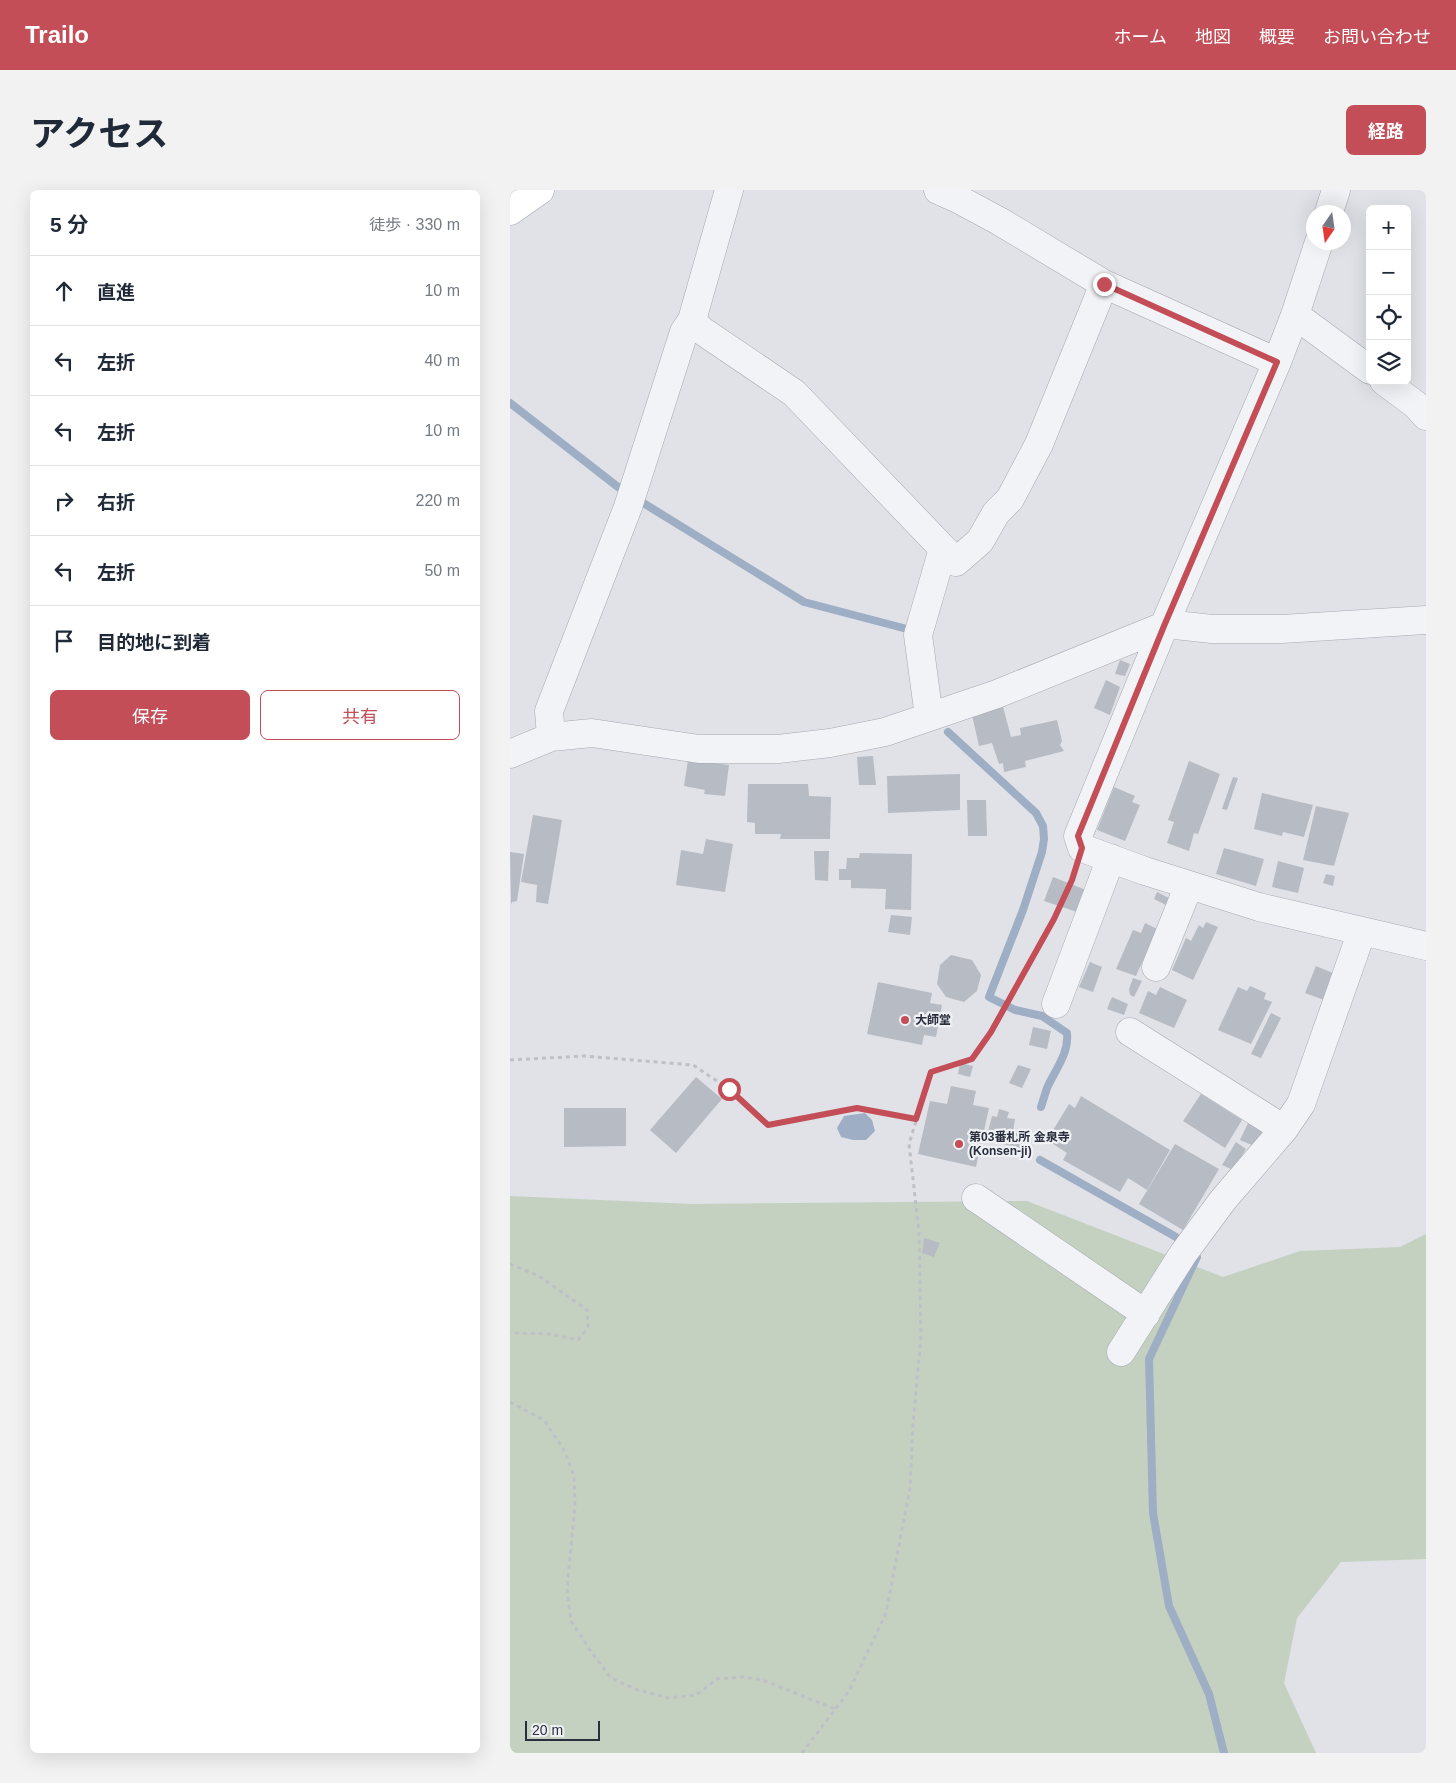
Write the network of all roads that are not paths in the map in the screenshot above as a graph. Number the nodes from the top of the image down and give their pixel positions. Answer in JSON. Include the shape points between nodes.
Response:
{"nodes":[{"id":1,"x":540,"y":190,"type":"edge"},
{"id":2,"x":729,"y":190,"type":"edge"},
{"id":3,"x":938,"y":190,"type":"edge"},
{"id":4,"x":1336,"y":190,"type":"edge"},
{"id":5,"x":1331,"y":205,"type":"edge"},
{"id":6,"x":510,"y":211,"type":"edge"},
{"id":7,"x":1316,"y":250,"type":"edge"},
{"id":8,"x":1104,"y":284,"type":"junction"},
{"id":9,"x":1296,"y":315,"type":"junction"},
{"id":10,"x":692,"y":320,"type":"junction"},
{"id":11,"x":1277,"y":362,"type":"junction"},
{"id":12,"x":1366,"y":367,"type":"edge"},
{"id":13,"x":1389,"y":385,"type":"edge"},
{"id":14,"x":1426,"y":416,"type":"edge"},
{"id":15,"x":943,"y":549,"type":"junction"},
{"id":16,"x":1426,"y":620,"type":"edge"},
{"id":17,"x":1164,"y":626,"type":"junction"},
{"id":18,"x":929,"y":717,"type":"junction"},
{"id":19,"x":552,"y":737,"type":"junction"},
{"id":20,"x":510,"y":754,"type":"edge"},
{"id":21,"x":1111,"y":858,"type":"junction"},
{"id":22,"x":1188,"y":885,"type":"junction"},
{"id":23,"x":1362,"y":931,"type":"junction"},
{"id":24,"x":1426,"y":946,"type":"edge"},
{"id":25,"x":1156,"y":967,"type":"dead end"},
{"id":26,"x":1056,"y":1004,"type":"dead end"},
{"id":27,"x":1130,"y":1032,"type":"dead end"},
{"id":28,"x":1284,"y":1129,"type":"junction"},
{"id":29,"x":976,"y":1198,"type":"dead end"},
{"id":30,"x":1146,"y":1314,"type":"junction"},
{"id":31,"x":1121,"y":1352,"type":"dead end"}],
"edges":[{"from":1,"to":6,"type":"main road"},
{"from":2,"to":10,"type":"street"},
{"from":3,"to":8,"type":"street","via":[[999,221]]},
{"from":4,"to":5,"type":"street"},
{"from":7,"to":9,"type":"street"},
{"from":8,"to":11,"type":"street"},
{"from":8,"to":15,"type":"street","via":[[1039,444],[1010,499],[996,513],[980,541],[956,562]]},
{"from":9,"to":11,"type":"street"},
{"from":9,"to":12,"type":"street"},
{"from":10,"to":15,"type":"street","via":[[701,330],[794,393]]},
{"from":10,"to":19,"type":"street","via":[[684,332],[628,507],[549,711]]},
{"from":11,"to":17,"type":"street"},
{"from":13,"to":14,"type":"street"},
{"from":15,"to":18,"type":"street","via":[[918,634]]},
{"from":16,"to":17,"type":"street","via":[[1282,630]]},
{"from":17,"to":18,"type":"street","via":[[997,694]]},
{"from":17,"to":21,"type":"street","via":[[1078,836],[1082,848]]},
{"from":18,"to":19,"type":"street","via":[[885,732],[778,749],[699,749],[592,733]]},
{"from":19,"to":20,"type":"street"},
{"from":21,"to":22,"type":"street"},
{"from":21,"to":26,"type":"street"},
{"from":22,"to":23,"type":"street","via":[[1259,907]]},
{"from":22,"to":25,"type":"street"},
{"from":23,"to":24,"type":"street"},
{"from":23,"to":28,"type":"street","via":[[1300,1104]]},
{"from":27,"to":28,"type":"street"},
{"from":28,"to":30,"type":"street","via":[[1223,1200]]},
{"from":29,"to":30,"type":"street"},
{"from":30,"to":31,"type":"street"}]}
